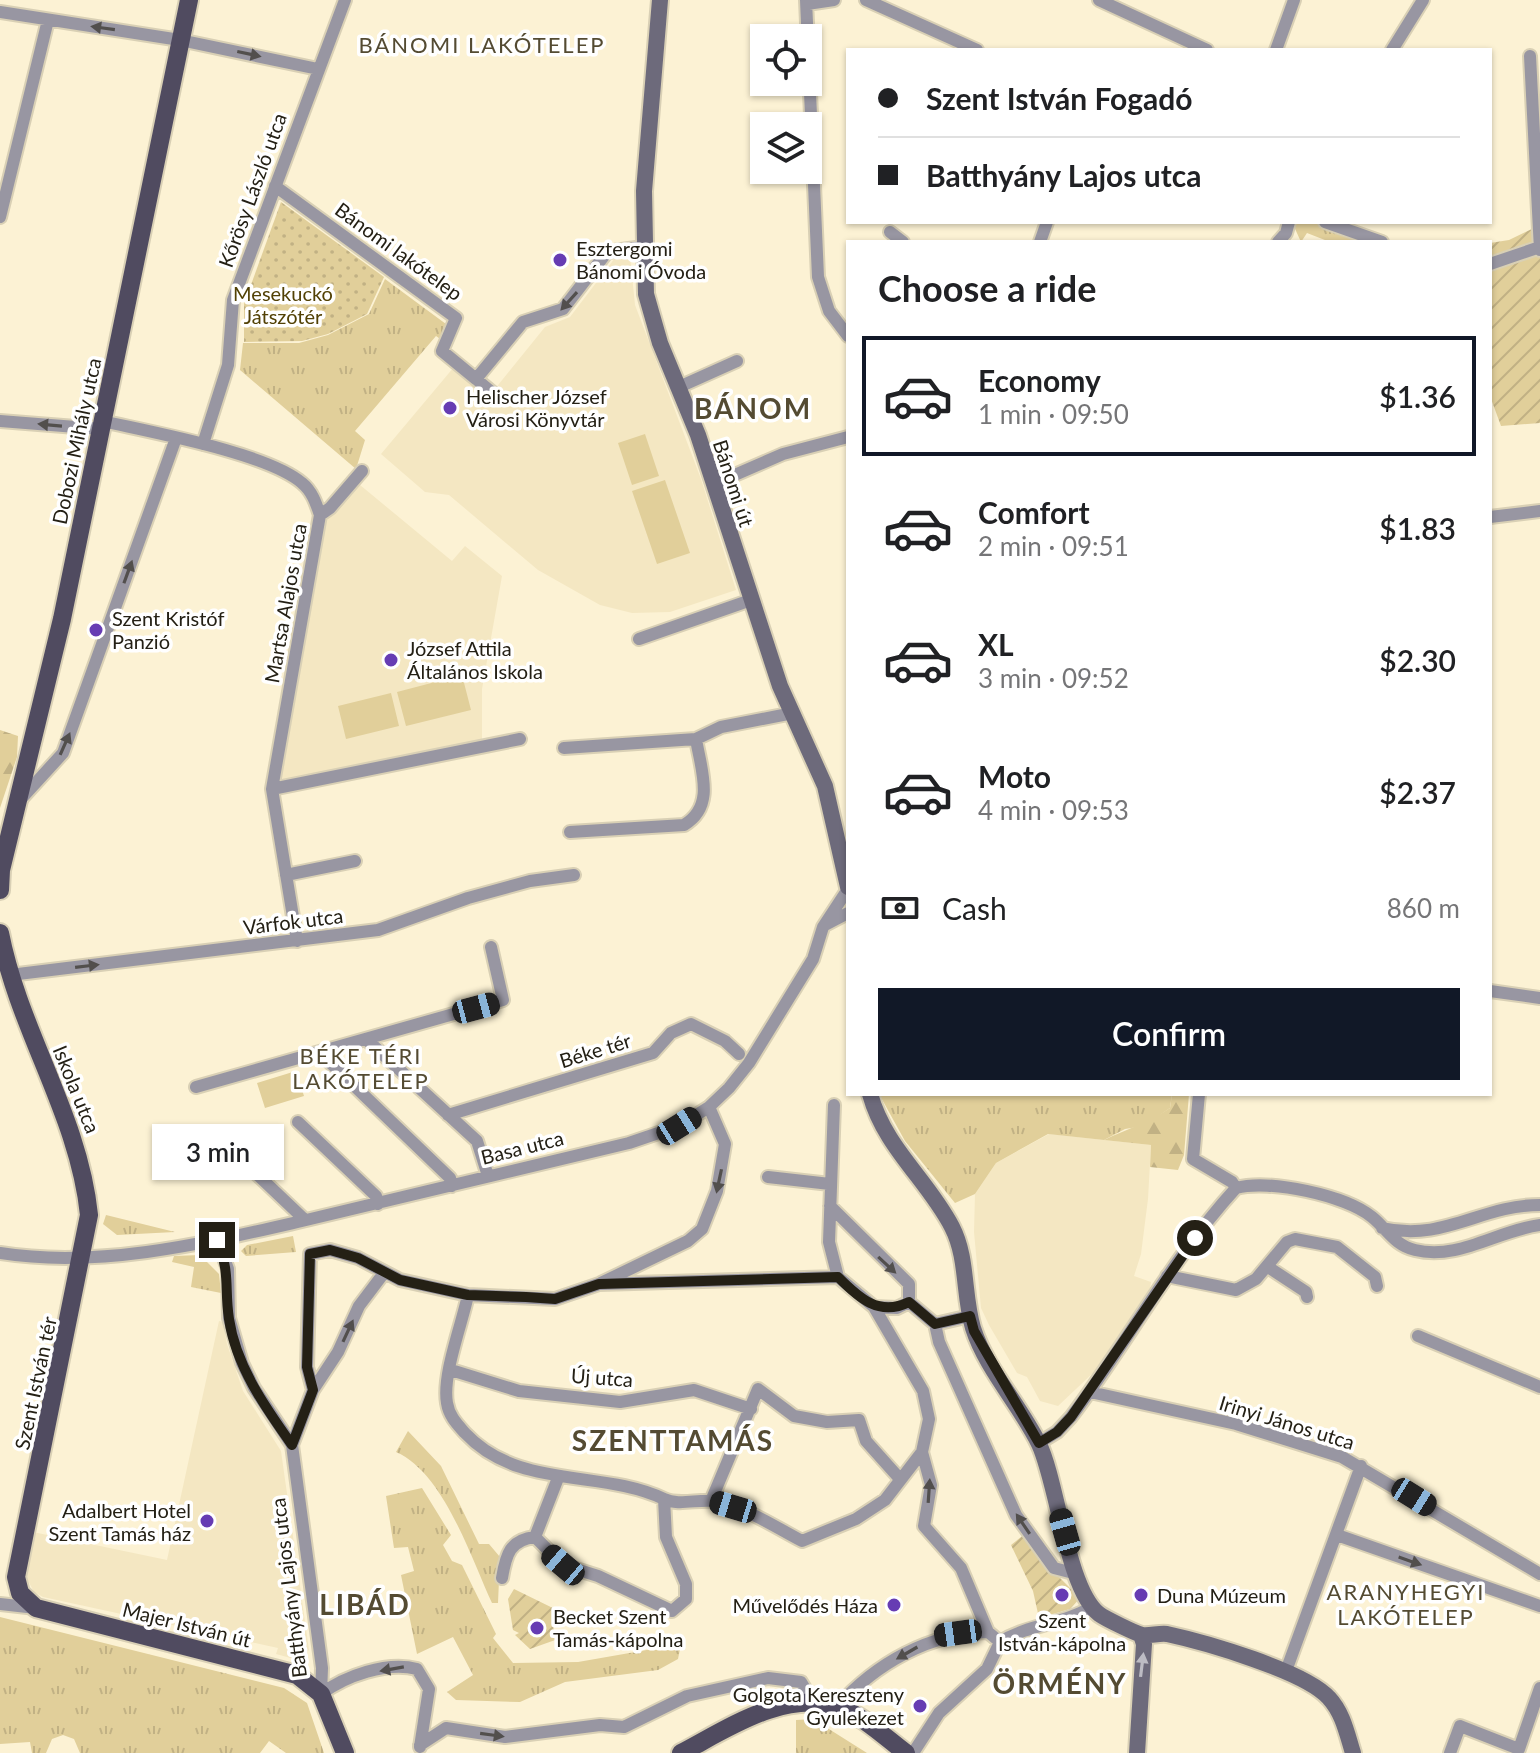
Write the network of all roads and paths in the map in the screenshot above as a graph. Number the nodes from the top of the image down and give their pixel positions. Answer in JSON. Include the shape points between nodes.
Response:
{"nodes":[{"id":1,"x":189,"y":0,"type":"edge"},
{"id":2,"x":345,"y":0,"type":"edge"},
{"id":3,"x":660,"y":0,"type":"edge"},
{"id":4,"x":834,"y":0,"type":"edge"},
{"id":5,"x":866,"y":0,"type":"edge"},
{"id":6,"x":1099,"y":0,"type":"edge"},
{"id":7,"x":1294,"y":0,"type":"edge"},
{"id":8,"x":1423,"y":0,"type":"edge"},
{"id":9,"x":806,"y":2,"type":"edge"},
{"id":10,"x":0,"y":12,"type":"edge"},
{"id":11,"x":48,"y":20,"type":"junction"},
{"id":12,"x":180,"y":40,"type":"junction"},
{"id":13,"x":973,"y":48,"type":"edge"},
{"id":14,"x":1203,"y":48,"type":"edge"},
{"id":15,"x":1277,"y":48,"type":"edge"},
{"id":16,"x":1393,"y":48,"type":"edge"},
{"id":17,"x":1530,"y":56,"type":"dead end"},
{"id":18,"x":318,"y":69,"type":"junction"},
{"id":19,"x":275,"y":186,"type":"junction"},
{"id":20,"x":0,"y":217,"type":"edge"},
{"id":21,"x":1331,"y":224,"type":"edge"},
{"id":22,"x":890,"y":232,"type":"dead end"},
{"id":23,"x":900,"y":240,"type":"edge"},
{"id":24,"x":1375,"y":240,"type":"edge"},
{"id":25,"x":643,"y":247,"type":"junction"},
{"id":26,"x":1539,"y":248,"type":"edge"},
{"id":27,"x":1492,"y":263,"type":"edge"},
{"id":28,"x":846,"y":333,"type":"edge"},
{"id":29,"x":737,"y":361,"type":"dead end"},
{"id":30,"x":476,"y":379,"type":"junction"},
{"id":31,"x":679,"y":387,"type":"junction"},
{"id":32,"x":500,"y":399,"type":"dead end"},
{"id":33,"x":0,"y":421,"type":"edge"},
{"id":34,"x":102,"y":425,"type":"junction"},
{"id":35,"x":176,"y":438,"type":"junction"},
{"id":36,"x":846,"y":438,"type":"edge"},
{"id":37,"x":203,"y":444,"type":"junction"},
{"id":38,"x":362,"y":471,"type":"dead end"},
{"id":39,"x":714,"y":484,"type":"junction"},
{"id":40,"x":1540,"y":511,"type":"edge"},
{"id":41,"x":320,"y":515,"type":"junction"},
{"id":42,"x":1492,"y":517,"type":"edge"},
{"id":43,"x":751,"y":600,"type":"junction"},
{"id":44,"x":639,"y":639,"type":"dead end"},
{"id":45,"x":793,"y":713,"type":"junction"},
{"id":46,"x":520,"y":739,"type":"dead end"},
{"id":47,"x":696,"y":739,"type":"junction"},
{"id":48,"x":564,"y":748,"type":"dead end"},
{"id":49,"x":272,"y":789,"type":"junction"},
{"id":50,"x":17,"y":803,"type":"junction"},
{"id":51,"x":570,"y":832,"type":"dead end"},
{"id":52,"x":355,"y":861,"type":"dead end"},
{"id":53,"x":286,"y":875,"type":"junction"},
{"id":54,"x":574,"y":875,"type":"dead end"},
{"id":55,"x":846,"y":876,"type":"edge"},
{"id":56,"x":846,"y":882,"type":"edge"},
{"id":57,"x":0,"y":890,"type":"edge"},
{"id":58,"x":846,"y":914,"type":"edge"},
{"id":59,"x":823,"y":927,"type":"junction"},
{"id":60,"x":0,"y":933,"type":"edge"},
{"id":61,"x":297,"y":941,"type":"junction"},
{"id":62,"x":491,"y":947,"type":"dead end"},
{"id":63,"x":5,"y":966,"type":"edge"},
{"id":64,"x":1492,"y":991,"type":"edge"},
{"id":65,"x":1540,"y":998,"type":"edge"},
{"id":66,"x":366,"y":1039,"type":"junction"},
{"id":67,"x":319,"y":1052,"type":"junction"},
{"id":68,"x":739,"y":1054,"type":"dead end"},
{"id":69,"x":196,"y":1087,"type":"dead end"},
{"id":70,"x":871,"y":1096,"type":"edge"},
{"id":71,"x":1199,"y":1096,"type":"edge"},
{"id":72,"x":834,"y":1105,"type":"dead end"},
{"id":73,"x":709,"y":1107,"type":"junction"},
{"id":74,"x":448,"y":1115,"type":"junction"},
{"id":75,"x":298,"y":1122,"type":"dead end"},
{"id":76,"x":224,"y":1143,"type":"dead end"},
{"id":77,"x":488,"y":1176,"type":"junction"},
{"id":78,"x":768,"y":1177,"type":"dead end"},
{"id":79,"x":830,"y":1184,"type":"junction"},
{"id":80,"x":452,"y":1186,"type":"junction"},
{"id":81,"x":1236,"y":1188,"type":"junction"},
{"id":82,"x":378,"y":1204,"type":"junction"},
{"id":83,"x":1540,"y":1205,"type":"edge"},
{"id":84,"x":830,"y":1206,"type":"junction"},
{"id":85,"x":305,"y":1220,"type":"junction"},
{"id":86,"x":1540,"y":1225,"type":"edge"},
{"id":87,"x":1382,"y":1228,"type":"junction"},
{"id":88,"x":87,"y":1236,"type":"joint"},
{"id":89,"x":217,"y":1240,"type":"junction"},
{"id":90,"x":0,"y":1253,"type":"edge"},
{"id":91,"x":83,"y":1255,"type":"junction"},
{"id":92,"x":1268,"y":1267,"type":"junction"},
{"id":93,"x":384,"y":1273,"type":"junction"},
{"id":94,"x":1167,"y":1276,"type":"junction"},
{"id":95,"x":838,"y":1277,"type":"junction"},
{"id":96,"x":599,"y":1284,"type":"junction"},
{"id":97,"x":1377,"y":1286,"type":"dead end"},
{"id":98,"x":468,"y":1295,"type":"junction"},
{"id":99,"x":1307,"y":1297,"type":"dead end"},
{"id":100,"x":909,"y":1302,"type":"junction"},
{"id":101,"x":874,"y":1307,"type":"junction"},
{"id":102,"x":970,"y":1316,"type":"junction"},
{"id":103,"x":935,"y":1324,"type":"junction"},
{"id":104,"x":1418,"y":1336,"type":"dead end"},
{"id":105,"x":451,"y":1370,"type":"junction"},
{"id":106,"x":1540,"y":1387,"type":"edge"},
{"id":107,"x":313,"y":1390,"type":"junction"},
{"id":108,"x":1090,"y":1392,"type":"junction"},
{"id":109,"x":751,"y":1409,"type":"junction"},
{"id":110,"x":1039,"y":1443,"type":"junction"},
{"id":111,"x":292,"y":1445,"type":"junction"},
{"id":112,"x":922,"y":1452,"type":"junction"},
{"id":113,"x":1361,"y":1466,"type":"junction"},
{"id":114,"x":558,"y":1478,"type":"junction"},
{"id":115,"x":900,"y":1479,"type":"junction"},
{"id":116,"x":664,"y":1499,"type":"junction"},
{"id":117,"x":711,"y":1501,"type":"junction"},
{"id":118,"x":1337,"y":1535,"type":"junction"},
{"id":119,"x":535,"y":1537,"type":"junction"},
{"id":120,"x":1077,"y":1574,"type":"junction"},
{"id":121,"x":1540,"y":1574,"type":"edge"},
{"id":122,"x":502,"y":1578,"type":"dead end"},
{"id":123,"x":0,"y":1604,"type":"edge"},
{"id":124,"x":1540,"y":1606,"type":"edge"},
{"id":125,"x":1092,"y":1607,"type":"junction"},
{"id":126,"x":36,"y":1608,"type":"junction"},
{"id":127,"x":988,"y":1632,"type":"junction"},
{"id":128,"x":1141,"y":1635,"type":"junction"},
{"id":129,"x":1000,"y":1642,"type":"junction"},
{"id":130,"x":1286,"y":1671,"type":"junction"},
{"id":131,"x":1540,"y":1688,"type":"edge"},
{"id":132,"x":321,"y":1694,"type":"junction"},
{"id":133,"x":813,"y":1702,"type":"junction"},
{"id":134,"x":837,"y":1707,"type":"junction"},
{"id":135,"x":1536,"y":1711,"type":"edge"},
{"id":136,"x":419,"y":1749,"type":"edge"},
{"id":137,"x":345,"y":1753,"type":"edge"},
{"id":138,"x":681,"y":1753,"type":"edge"},
{"id":139,"x":906,"y":1753,"type":"edge"},
{"id":140,"x":913,"y":1753,"type":"edge"},
{"id":141,"x":1137,"y":1753,"type":"edge"},
{"id":142,"x":1353,"y":1753,"type":"edge"},
{"id":143,"x":1450,"y":1753,"type":"edge"}],
"edges":[{"from":1,"to":12,"type":"main road","name":"Dobozi Mihály utca"},
{"from":2,"to":18,"type":"street","name":"Kőrösy László utca"},
{"from":3,"to":25,"type":"main road","name":"Bánomi út"},
{"from":4,"to":9,"type":"street"},
{"from":5,"to":13,"type":"street"},
{"from":6,"to":14,"type":"street"},
{"from":7,"to":15,"type":"street"},
{"from":8,"to":16,"type":"street"},
{"from":9,"to":28,"type":"street","via":[[818,277],[829,311]]},
{"from":10,"to":11,"type":"street"},
{"from":12,"to":11,"type":"street","one_way":true},
{"from":11,"to":20,"type":"street"},
{"from":12,"to":18,"type":"street","one_way":true},
{"from":12,"to":34,"type":"main road","name":"Dobozi Mihály utca"},
{"from":17,"to":26,"type":"street"},
{"from":18,"to":19,"type":"street","name":"Kőrösy László utca"},
{"from":19,"to":30,"type":"street","name":"Bánomi lakótelep","via":[[456,318],[442,351]]},
{"from":19,"to":37,"type":"street","name":"Kőrösy László utca","via":[[233,300],[228,365]]},
{"from":21,"to":24,"type":"street"},
{"from":22,"to":23,"type":"street"},
{"from":25,"to":30,"type":"street","one_way":true,"via":[[607,252],[563,309],[523,322]]},
{"from":25,"to":31,"type":"main road","name":"Bánomi út","via":[[652,320]]},
{"from":26,"to":27,"type":"street"},
{"from":29,"to":31,"type":"street"},
{"from":30,"to":32,"type":"street"},
{"from":31,"to":39,"type":"main road","name":"Bánomi út"},
{"from":34,"to":33,"type":"street","name":"Martsa Alajos utca","one_way":true},
{"from":34,"to":35,"type":"street","name":"Martsa Alajos utca"},
{"from":34,"to":50,"type":"main road","name":"Dobozi Mihály utca"},
{"from":35,"to":37,"type":"street","name":"Martsa Alajos utca"},
{"from":50,"to":35,"type":"street","one_way":true,"via":[[63,753]]},
{"from":36,"to":39,"type":"street","via":[[783,454]]},
{"from":37,"to":41,"type":"street","name":"Martsa Alajos utca","via":[[297,479],[312,494]]},
{"from":38,"to":41,"type":"street"},
{"from":39,"to":43,"type":"main road","name":"Bánomi út"},
{"from":40,"to":42,"type":"street"},
{"from":41,"to":49,"type":"street","name":"Martsa Alajos utca"},
{"from":43,"to":44,"type":"street"},
{"from":43,"to":45,"type":"main road","name":"Bánomi út"},
{"from":45,"to":47,"type":"street","via":[[721,727]]},
{"from":45,"to":55,"type":"main road","name":"Bánomi út","via":[[825,786]]},
{"from":46,"to":49,"type":"street"},
{"from":47,"to":48,"type":"street"},
{"from":47,"to":51,"type":"street","via":[[704,795],[696,818],[684,825]]},
{"from":49,"to":53,"type":"street","name":"Martsa Alajos utca"},
{"from":50,"to":57,"type":"main road","name":"Dobozi Mihály utca"},
{"from":52,"to":53,"type":"street"},
{"from":53,"to":61,"type":"street","name":"Martsa Alajos utca"},
{"from":54,"to":61,"type":"street","name":"Várfok utca","via":[[468,898],[378,930]]},
{"from":56,"to":59,"type":"street","name":"Basa utca"},
{"from":58,"to":59,"type":"street"},
{"from":59,"to":73,"type":"street","name":"Basa utca","via":[[813,959],[749,1063]]},
{"from":60,"to":63,"type":"main road"},
{"from":63,"to":61,"type":"street","name":"Várfok utca","one_way":true},
{"from":62,"to":66,"type":"street","via":[[503,1000]]},
{"from":63,"to":88,"type":"main road","name":"Iskola utca","via":[[82,1162]]},
{"from":64,"to":65,"type":"street"},
{"from":66,"to":67,"type":"street"},
{"from":66,"to":74,"type":"street"},
{"from":67,"to":69,"type":"street"},
{"from":67,"to":80,"type":"street","via":[[450,1178]]},
{"from":68,"to":74,"type":"street","name":"Béke tér","via":[[691,1024],[671,1033],[653,1053]]},
{"from":70,"to":102,"type":"main road","via":[[886,1136],[954,1231]]},
{"from":71,"to":81,"type":"street","via":[[1193,1159]]},
{"from":72,"to":79,"type":"street"},
{"from":73,"to":77,"type":"street","name":"Basa utca","via":[[679,1126],[629,1143]]},
{"from":73,"to":96,"type":"street","one_way":true,"via":[[725,1144],[717,1191],[702,1229]]},
{"from":74,"to":77,"type":"street","via":[[477,1141]]},
{"from":75,"to":82,"type":"street","via":[[376,1196]]},
{"from":76,"to":85,"type":"street"},
{"from":77,"to":80,"type":"street","name":"Basa utca"},
{"from":78,"to":79,"type":"street"},
{"from":79,"to":84,"type":"street"},
{"from":80,"to":82,"type":"street","name":"Basa utca"},
{"from":81,"to":87,"type":"street","via":[[1291,1188],[1341,1202],[1371,1216]]},
{"from":81,"to":94,"type":"street"},
{"from":82,"to":85,"type":"street","name":"Basa utca"},
{"from":83,"to":87,"type":"street","via":[[1512,1205],[1443,1230],[1407,1234]]},
{"from":84,"to":95,"type":"street","via":[[829,1242]]},
{"from":84,"to":100,"type":"street","one_way":true,"via":[[909,1284]]},
{"from":85,"to":89,"type":"street","name":"Basa utca"},
{"from":86,"to":87,"type":"street","via":[[1439,1254],[1400,1245]]},
{"from":88,"to":91,"type":"main road","name":"Szent István tér"},
{"from":89,"to":91,"type":"street","name":"Basa utca"},
{"from":89,"to":111,"type":"street","name":"Batthyány Lajos utca","via":[[228,1269],[229,1318],[242,1363]]},
{"from":90,"to":91,"type":"street"},
{"from":91,"to":126,"type":"main road","name":"Szent István tér","via":[[16,1577],[20,1593]]},
{"from":92,"to":94,"type":"street","via":[[1232,1290]]},
{"from":92,"to":97,"type":"street","via":[[1287,1242],[1319,1242],[1361,1263]]},
{"from":92,"to":99,"type":"street"},
{"from":93,"to":98,"type":"street"},
{"from":107,"to":93,"type":"street","one_way":true,"via":[[359,1306]]},
{"from":93,"to":107,"type":"street","via":[[330,1250],[310,1254],[307,1367]]},
{"from":94,"to":108,"type":"street"},
{"from":95,"to":96,"type":"street"},
{"from":95,"to":101,"type":"street"},
{"from":96,"to":98,"type":"street","via":[[555,1299]]},
{"from":98,"to":105,"type":"street"},
{"from":100,"to":101,"type":"street","via":[[897,1308]]},
{"from":100,"to":103,"type":"street"},
{"from":101,"to":112,"type":"street","via":[[923,1391],[929,1419]]},
{"from":102,"to":103,"type":"street"},
{"from":102,"to":110,"type":"main road"},
{"from":120,"to":103,"type":"street","one_way":true,"via":[[1054,1568],[1016,1515]]},
{"from":104,"to":106,"type":"street"},
{"from":105,"to":109,"type":"street","name":"Új utca","via":[[519,1391],[620,1402],[694,1390]]},
{"from":105,"to":114,"type":"street","via":[[447,1406],[473,1441],[502,1461]]},
{"from":107,"to":111,"type":"street"},
{"from":108,"to":110,"type":"street","via":[[1057,1432]]},
{"from":108,"to":113,"type":"street","name":"Irinyi János utca","via":[[1236,1424]]},
{"from":109,"to":115,"type":"street","via":[[758,1389],[794,1416],[859,1420],[866,1441]]},
{"from":109,"to":117,"type":"street"},
{"from":110,"to":120,"type":"main road"},
{"from":111,"to":132,"type":"street","name":"Batthyány Lajos utca","via":[[322,1668]]},
{"from":112,"to":115,"type":"street"},
{"from":127,"to":112,"type":"street","one_way":true,"via":[[961,1568],[924,1526],[931,1485]]},
{"from":113,"to":118,"type":"street"},
{"from":113,"to":121,"type":"street","name":"Irinyi János utca"},
{"from":114,"to":116,"type":"street","via":[[635,1487]]},
{"from":114,"to":119,"type":"street"},
{"from":115,"to":117,"type":"street","via":[[885,1500],[856,1519],[802,1541]]},
{"from":116,"to":117,"type":"street"},
{"from":116,"to":119,"type":"street","via":[[666,1537],[686,1584],[686,1599],[677,1609],[667,1610],[563,1565]]},
{"from":118,"to":124,"type":"street","one_way":true},
{"from":118,"to":130,"type":"street"},
{"from":119,"to":122,"type":"street","via":[[511,1545]]},
{"from":120,"to":125,"type":"main road"},
{"from":123,"to":126,"type":"street"},
{"from":125,"to":128,"type":"main road"},
{"from":125,"to":129,"type":"street"},
{"from":126,"to":132,"type":"main road","name":"Majer István út","via":[[297,1675]]},
{"from":127,"to":129,"type":"street"},
{"from":127,"to":134,"type":"street","one_way":true,"via":[[930,1640],[870,1678]]},
{"from":128,"to":130,"type":"main road","via":[[1164,1634]]},
{"from":141,"to":128,"type":"main road","one_way":true},
{"from":129,"to":140,"type":"street","via":[[987,1669],[939,1713]]},
{"from":130,"to":142,"type":"main road","via":[[1329,1697]]},
{"from":131,"to":135,"type":"street"},
{"from":136,"to":132,"type":"street","one_way":true,"via":[[429,1689],[417,1669],[403,1665],[340,1680]]},
{"from":132,"to":137,"type":"main road","name":"Batthyány Lajos utca"},
{"from":133,"to":134,"type":"main road"},
{"from":136,"to":133,"type":"street","one_way":true,"via":[[446,1728],[505,1737],[600,1725],[624,1727],[687,1696],[773,1678],[801,1682]]},
{"from":133,"to":138,"type":"main road","via":[[773,1709]]},
{"from":134,"to":139,"type":"main road"},
{"from":135,"to":143,"type":"street","via":[[1519,1749],[1460,1726]]}]}
